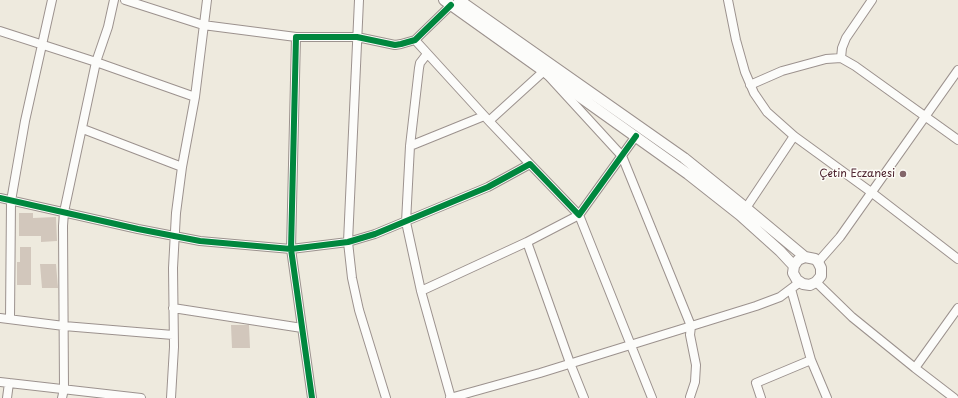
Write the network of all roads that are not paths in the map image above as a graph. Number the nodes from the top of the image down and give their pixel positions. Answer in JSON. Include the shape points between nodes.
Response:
{"nodes":[{"id":1,"x":52,"y":0,"type":"edge"},
{"id":2,"x":114,"y":0,"type":"edge"},
{"id":3,"x":125,"y":0,"type":"edge"},
{"id":4,"x":207,"y":0,"type":"edge"},
{"id":5,"x":359,"y":0,"type":"edge"},
{"id":6,"x":728,"y":0,"type":"edge"},
{"id":7,"x":872,"y":0,"type":"edge"},
{"id":8,"x":451,"y":2,"type":"edge"},
{"id":9,"x":203,"y":25,"type":"junction"},
{"id":10,"x":0,"y":31,"type":"edge"},
{"id":11,"x":296,"y":37,"type":"junction"},
{"id":12,"x":357,"y":37,"type":"junction"},
{"id":13,"x":415,"y":40,"type":"junction"},
{"id":14,"x":42,"y":44,"type":"junction"},
{"id":15,"x":427,"y":54,"type":"junction"},
{"id":16,"x":840,"y":58,"type":"junction"},
{"id":17,"x":96,"y":62,"type":"junction"},
{"id":18,"x":544,"y":71,"type":"junction"},
{"id":19,"x":958,"y":71,"type":"edge"},
{"id":20,"x":750,"y":85,"type":"junction"},
{"id":21,"x":195,"y":97,"type":"junction"},
{"id":22,"x":925,"y":116,"type":"junction"},
{"id":23,"x":486,"y":118,"type":"junction"},
{"id":24,"x":82,"y":129,"type":"junction"},
{"id":25,"x":636,"y":136,"type":"junction"},
{"id":26,"x":794,"y":136,"type":"junction"},
{"id":27,"x":958,"y":140,"type":"edge"},
{"id":28,"x":410,"y":146,"type":"junction"},
{"id":29,"x":622,"y":156,"type":"junction"},
{"id":30,"x":530,"y":164,"type":"junction"},
{"id":31,"x":182,"y":167,"type":"junction"},
{"id":32,"x":871,"y":192,"type":"junction"},
{"id":33,"x":0,"y":198,"type":"edge"},
{"id":34,"x":11,"y":201,"type":"junction"},
{"id":35,"x":746,"y":208,"type":"junction"},
{"id":36,"x":64,"y":212,"type":"junction"},
{"id":37,"x":580,"y":215,"type":"junction"},
{"id":38,"x":406,"y":222,"type":"junction"},
{"id":39,"x":174,"y":237,"type":"junction"},
{"id":40,"x":348,"y":242,"type":"junction"},
{"id":41,"x":527,"y":242,"type":"junction"},
{"id":42,"x":291,"y":249,"type":"junction"},
{"id":43,"x":805,"y":257,"type":"junction"},
{"id":44,"x":958,"y":259,"type":"edge"},
{"id":45,"x":818,"y":262,"type":"junction"},
{"id":46,"x":794,"y":266,"type":"junction"},
{"id":47,"x":800,"y":282,"type":"junction"},
{"id":48,"x":816,"y":282,"type":"junction"},
{"id":49,"x":791,"y":288,"type":"junction"},
{"id":50,"x":421,"y":291,"type":"junction"},
{"id":51,"x":173,"y":308,"type":"junction"},
{"id":52,"x":958,"y":308,"type":"edge"},
{"id":53,"x":0,"y":318,"type":"edge"},
{"id":54,"x":10,"y":319,"type":"junction"},
{"id":55,"x":64,"y":326,"type":"junction"},
{"id":56,"x":691,"y":326,"type":"junction"},
{"id":57,"x":302,"y":328,"type":"junction"},
{"id":58,"x":173,"y":335,"type":"junction"},
{"id":59,"x":632,"y":346,"type":"junction"},
{"id":60,"x":811,"y":360,"type":"junction"},
{"id":61,"x":570,"y":363,"type":"junction"},
{"id":62,"x":915,"y":368,"type":"junction"},
{"id":63,"x":0,"y":382,"type":"edge"},
{"id":64,"x":9,"y":384,"type":"junction"},
{"id":65,"x":63,"y":394,"type":"edge"},
{"id":66,"x":7,"y":398,"type":"edge"},
{"id":67,"x":141,"y":398,"type":"edge"},
{"id":68,"x":170,"y":398,"type":"edge"},
{"id":69,"x":312,"y":398,"type":"edge"},
{"id":70,"x":386,"y":398,"type":"edge"},
{"id":71,"x":451,"y":398,"type":"edge"},
{"id":72,"x":584,"y":398,"type":"edge"},
{"id":73,"x":652,"y":398,"type":"edge"},
{"id":74,"x":689,"y":398,"type":"edge"},
{"id":75,"x":761,"y":398,"type":"edge"},
{"id":76,"x":827,"y":398,"type":"edge"},
{"id":77,"x":954,"y":398,"type":"edge"}],
"edges":[{"from":1,"to":14,"type":"street"},
{"from":2,"to":17,"type":"street"},
{"from":3,"to":9,"type":"street"},
{"from":4,"to":9,"type":"street"},
{"from":5,"to":12,"type":"street"},
{"from":6,"to":20,"type":"street","via":[[736,40]]},
{"from":7,"to":16,"type":"street","via":[[846,38]]},
{"from":8,"to":13,"type":"street"},
{"from":8,"to":18,"type":"street"},
{"from":8,"to":35,"type":"street","via":[[672,150]]},
{"from":9,"to":11,"type":"street"},
{"from":9,"to":21,"type":"street"},
{"from":10,"to":14,"type":"street"},
{"from":11,"to":12,"type":"street"},
{"from":11,"to":42,"type":"street"},
{"from":12,"to":13,"type":"street","via":[[395,45]]},
{"from":12,"to":40,"type":"street"},
{"from":13,"to":15,"type":"street"},
{"from":14,"to":17,"type":"street"},
{"from":14,"to":34,"type":"street"},
{"from":15,"to":23,"type":"street"},
{"from":15,"to":28,"type":"street","via":[[419,68]]},
{"from":16,"to":20,"type":"street","via":[[826,59],[782,71]]},
{"from":16,"to":22,"type":"street"},
{"from":17,"to":21,"type":"street"},
{"from":17,"to":24,"type":"street"},
{"from":18,"to":23,"type":"street"},
{"from":18,"to":25,"type":"street"},
{"from":18,"to":29,"type":"street"},
{"from":19,"to":22,"type":"street"},
{"from":20,"to":26,"type":"street","via":[[767,112]]},
{"from":21,"to":31,"type":"street"},
{"from":22,"to":27,"type":"street"},
{"from":22,"to":32,"type":"street"},
{"from":23,"to":28,"type":"street"},
{"from":23,"to":30,"type":"street"},
{"from":24,"to":31,"type":"street"},
{"from":24,"to":36,"type":"street"},
{"from":25,"to":29,"type":"street"},
{"from":25,"to":46,"type":"street","via":[[740,215]]},
{"from":26,"to":32,"type":"street"},
{"from":26,"to":35,"type":"street"},
{"from":28,"to":38,"type":"street"},
{"from":29,"to":37,"type":"street"},
{"from":29,"to":56,"type":"street"},
{"from":30,"to":37,"type":"street"},
{"from":30,"to":38,"type":"street","via":[[488,187]]},
{"from":31,"to":39,"type":"street"},
{"from":32,"to":44,"type":"street"},
{"from":32,"to":45,"type":"street","via":[[840,238]]},
{"from":33,"to":34,"type":"street"},
{"from":34,"to":36,"type":"street"},
{"from":34,"to":54,"type":"street"},
{"from":35,"to":43,"type":"street"},
{"from":36,"to":39,"type":"street"},
{"from":36,"to":55,"type":"street"},
{"from":37,"to":41,"type":"street"},
{"from":37,"to":59,"type":"street"},
{"from":38,"to":40,"type":"street"},
{"from":38,"to":50,"type":"street"},
{"from":39,"to":42,"type":"street","via":[[217,244]]},
{"from":39,"to":51,"type":"street"},
{"from":40,"to":42,"type":"street"},
{"from":40,"to":70,"type":"street","via":[[352,278]]},
{"from":41,"to":50,"type":"street"},
{"from":41,"to":61,"type":"street"},
{"from":42,"to":57,"type":"street"},
{"from":43,"to":45,"type":"street"},
{"from":43,"to":46,"type":"street","via":[[798,260]]},
{"from":45,"to":48,"type":"street","via":[[821,276]]},
{"from":46,"to":47,"type":"street","via":[[794,273]]},
{"from":47,"to":48,"type":"street","via":[[810,285]]},
{"from":47,"to":49,"type":"street"},
{"from":48,"to":62,"type":"street","via":[[852,317]]},
{"from":49,"to":56,"type":"street","via":[[780,297]]},
{"from":49,"to":60,"type":"street"},
{"from":50,"to":71,"type":"street"},
{"from":51,"to":57,"type":"street"},
{"from":51,"to":58,"type":"street"},
{"from":52,"to":62,"type":"street"},
{"from":53,"to":54,"type":"street"},
{"from":54,"to":55,"type":"street"},
{"from":55,"to":58,"type":"street"},
{"from":55,"to":65,"type":"street"},
{"from":56,"to":59,"type":"street"},
{"from":56,"to":74,"type":"street","via":[[690,335],[696,365],[695,382]]},
{"from":57,"to":69,"type":"street"},
{"from":58,"to":68,"type":"street"},
{"from":59,"to":61,"type":"street"},
{"from":59,"to":73,"type":"street"},
{"from":60,"to":75,"type":"street","via":[[756,383]]},
{"from":60,"to":76,"type":"street"},
{"from":61,"to":71,"type":"street"},
{"from":61,"to":72,"type":"street"},
{"from":62,"to":77,"type":"street"},
{"from":63,"to":64,"type":"street"},
{"from":64,"to":65,"type":"street"},
{"from":64,"to":66,"type":"street"},
{"from":65,"to":67,"type":"street"}]}
